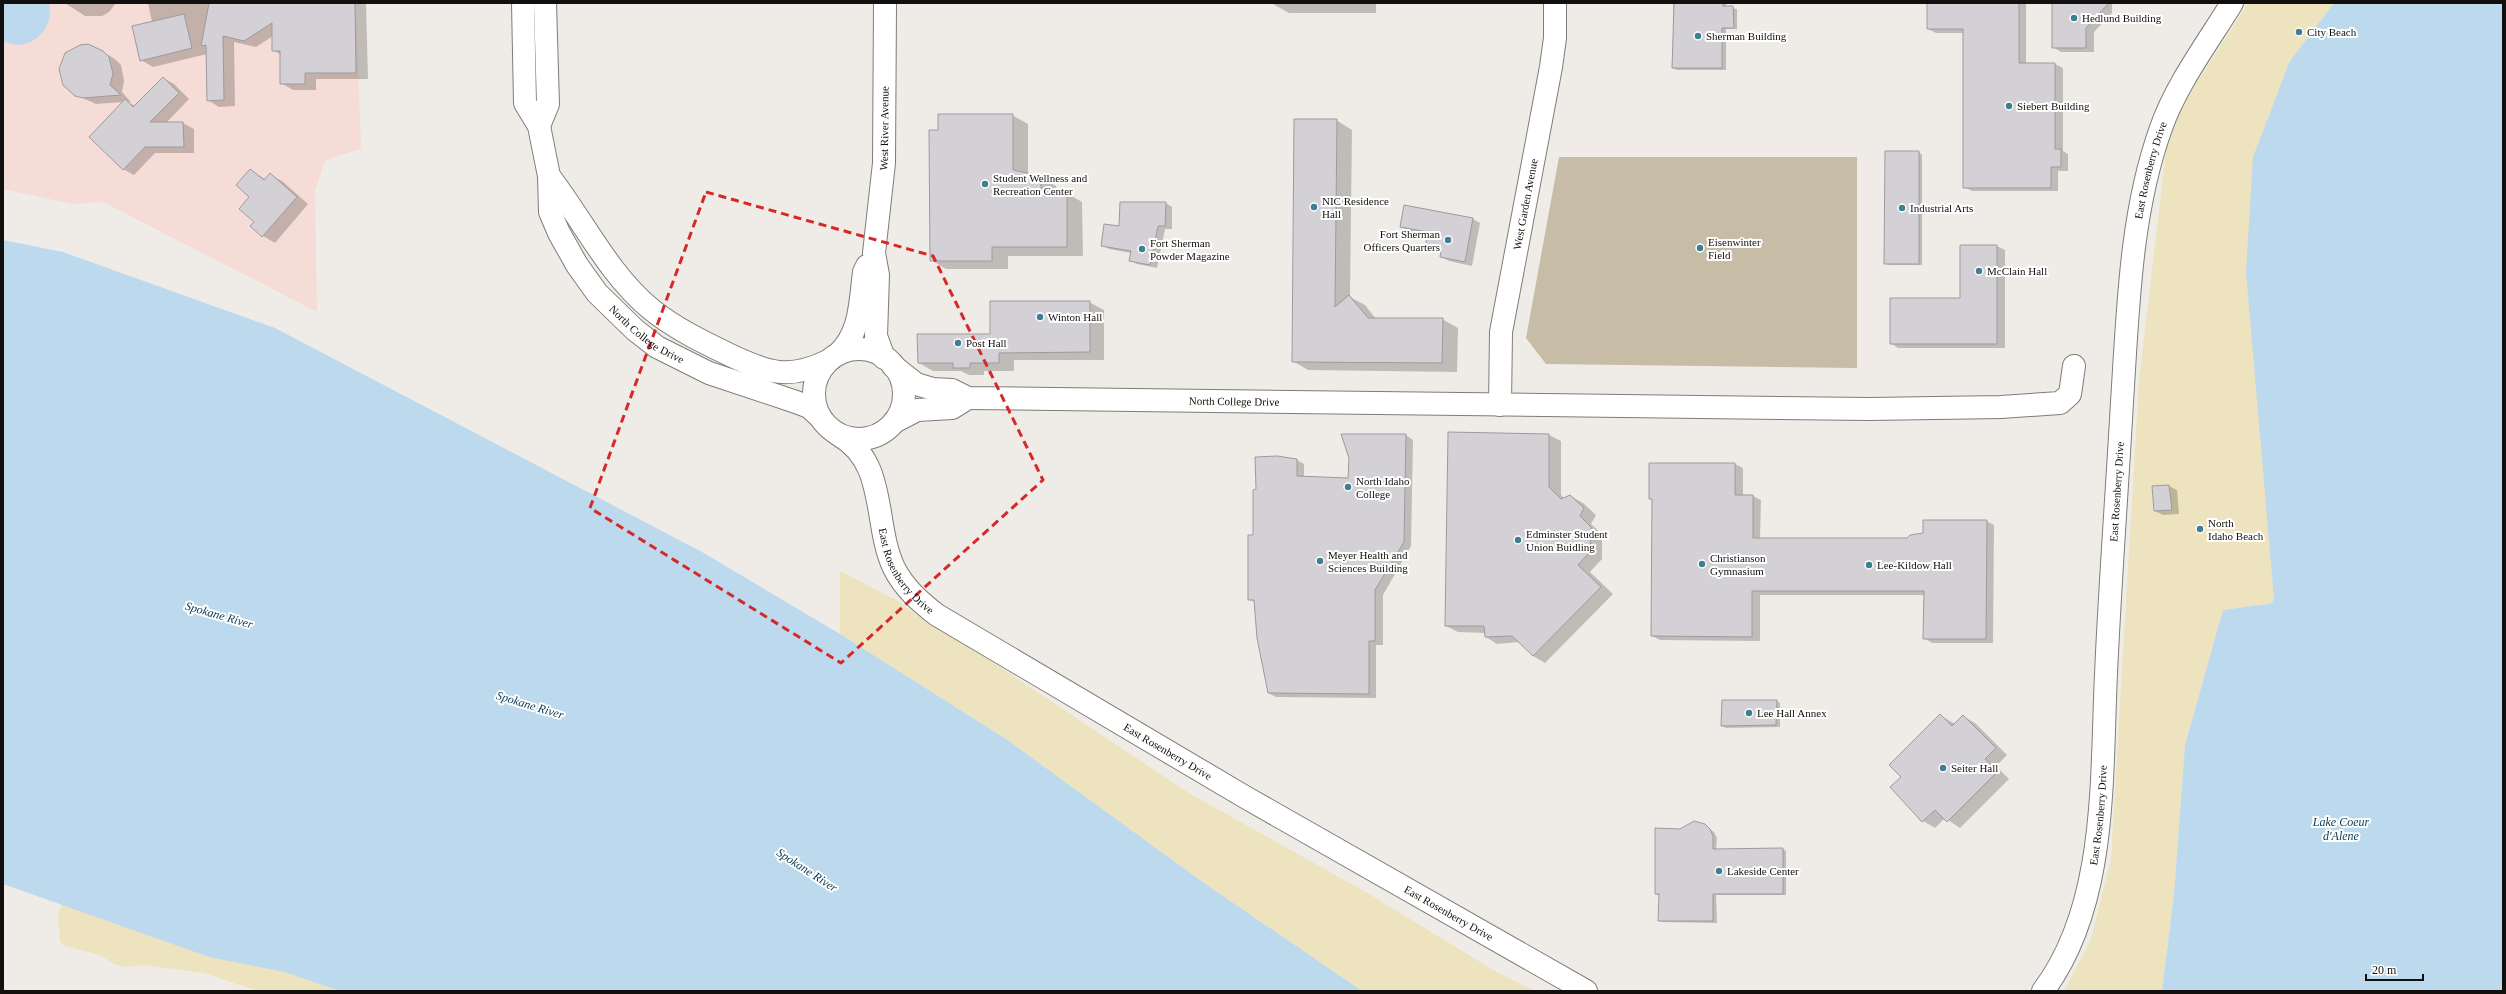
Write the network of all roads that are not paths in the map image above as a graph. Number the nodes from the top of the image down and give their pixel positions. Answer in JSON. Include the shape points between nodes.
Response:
{"nodes":[{"id":1,"x":523,"y":3,"type":"edge"},
{"id":2,"x":546,"y":3,"type":"edge"},
{"id":3,"x":885,"y":3,"type":"edge"},
{"id":4,"x":1555,"y":3,"type":"edge"},
{"id":5,"x":2232,"y":3,"type":"edge"},
{"id":6,"x":539,"y":126,"type":"junction"},
{"id":7,"x":549,"y":176,"type":"junction"},
{"id":8,"x":874,"y":253,"type":"junction"},
{"id":9,"x":833,"y":358,"type":"junction"},
{"id":10,"x":889,"y":362,"type":"junction"},
{"id":11,"x":2074,"y":366,"type":"dead end"},
{"id":12,"x":968,"y":398,"type":"junction"},
{"id":13,"x":1500,"y":405,"type":"junction"},
{"id":14,"x":820,"y":418,"type":"junction"},
{"id":15,"x":894,"y":422,"type":"junction"},
{"id":16,"x":838,"y":435,"type":"junction"},
{"id":17,"x":1586,"y":991,"type":"edge"},
{"id":18,"x":2043,"y":991,"type":"edge"}],
"edges":[{"from":1,"to":6,"type":"street","name":"North College Drive","via":[[526,104]]},
{"from":2,"to":6,"type":"street","via":[[548,104]]},
{"from":3,"to":8,"type":"street","name":"West River Avenue","via":[[884,163]]},
{"from":4,"to":13,"type":"street","name":"West Garden Avenue","via":[[1555,38],[1551,67],[1501,332]]},
{"from":5,"to":18,"type":"street","name":"East Rosenberry Drive","via":[[2161,126],[2139,213],[2125,360],[2106,663],[2100,808],[2093,874],[2065,954]]},
{"from":6,"to":7,"type":"street","name":"North College Drive"},
{"from":7,"to":9,"type":"street","name":"North College Drive","via":[[630,290],[679,330],[741,360],[787,373],[804,372]]},
{"from":7,"to":14,"type":"street","name":"North College Drive","via":[[550,212],[573,259],[597,293],[635,330],[657,347],[687,364],[741,385],[796,402],[808,407]]},
{"from":8,"to":9,"type":"street","name":"West River Avenue","via":[[864,272],[855,333],[848,345]]},
{"from":8,"to":10,"type":"street","name":"West River Avenue","via":[[878,275],[876,336]]},
{"from":9,"to":10,"type":"street","via":[[850,350],[862,350]]},
{"from":9,"to":14,"type":"street","via":[[815,382],[814,401]]},
{"from":10,"to":12,"type":"street","name":"North College Drive","via":[[916,384],[933,389],[952,390]]},
{"from":10,"to":15,"type":"street","via":[[901,382],[903,400]]},
{"from":11,"to":13,"type":"street","name":"North College Drive","via":[[2070,394],[2060,403],[2012,407],[1861,409]]},
{"from":12,"to":13,"type":"street","name":"North College Drive"},
{"from":12,"to":15,"type":"street","via":[[952,408],[917,410]]},
{"from":14,"to":16,"type":"street"},
{"from":15,"to":16,"type":"street","via":[[875,436],[863,439],[850,439]]},
{"from":16,"to":17,"type":"street","name":"East Rosenberry Drive","via":[[851,442],[859,451],[875,486],[894,568],[904,585],[937,615],[1245,797]]}]}
